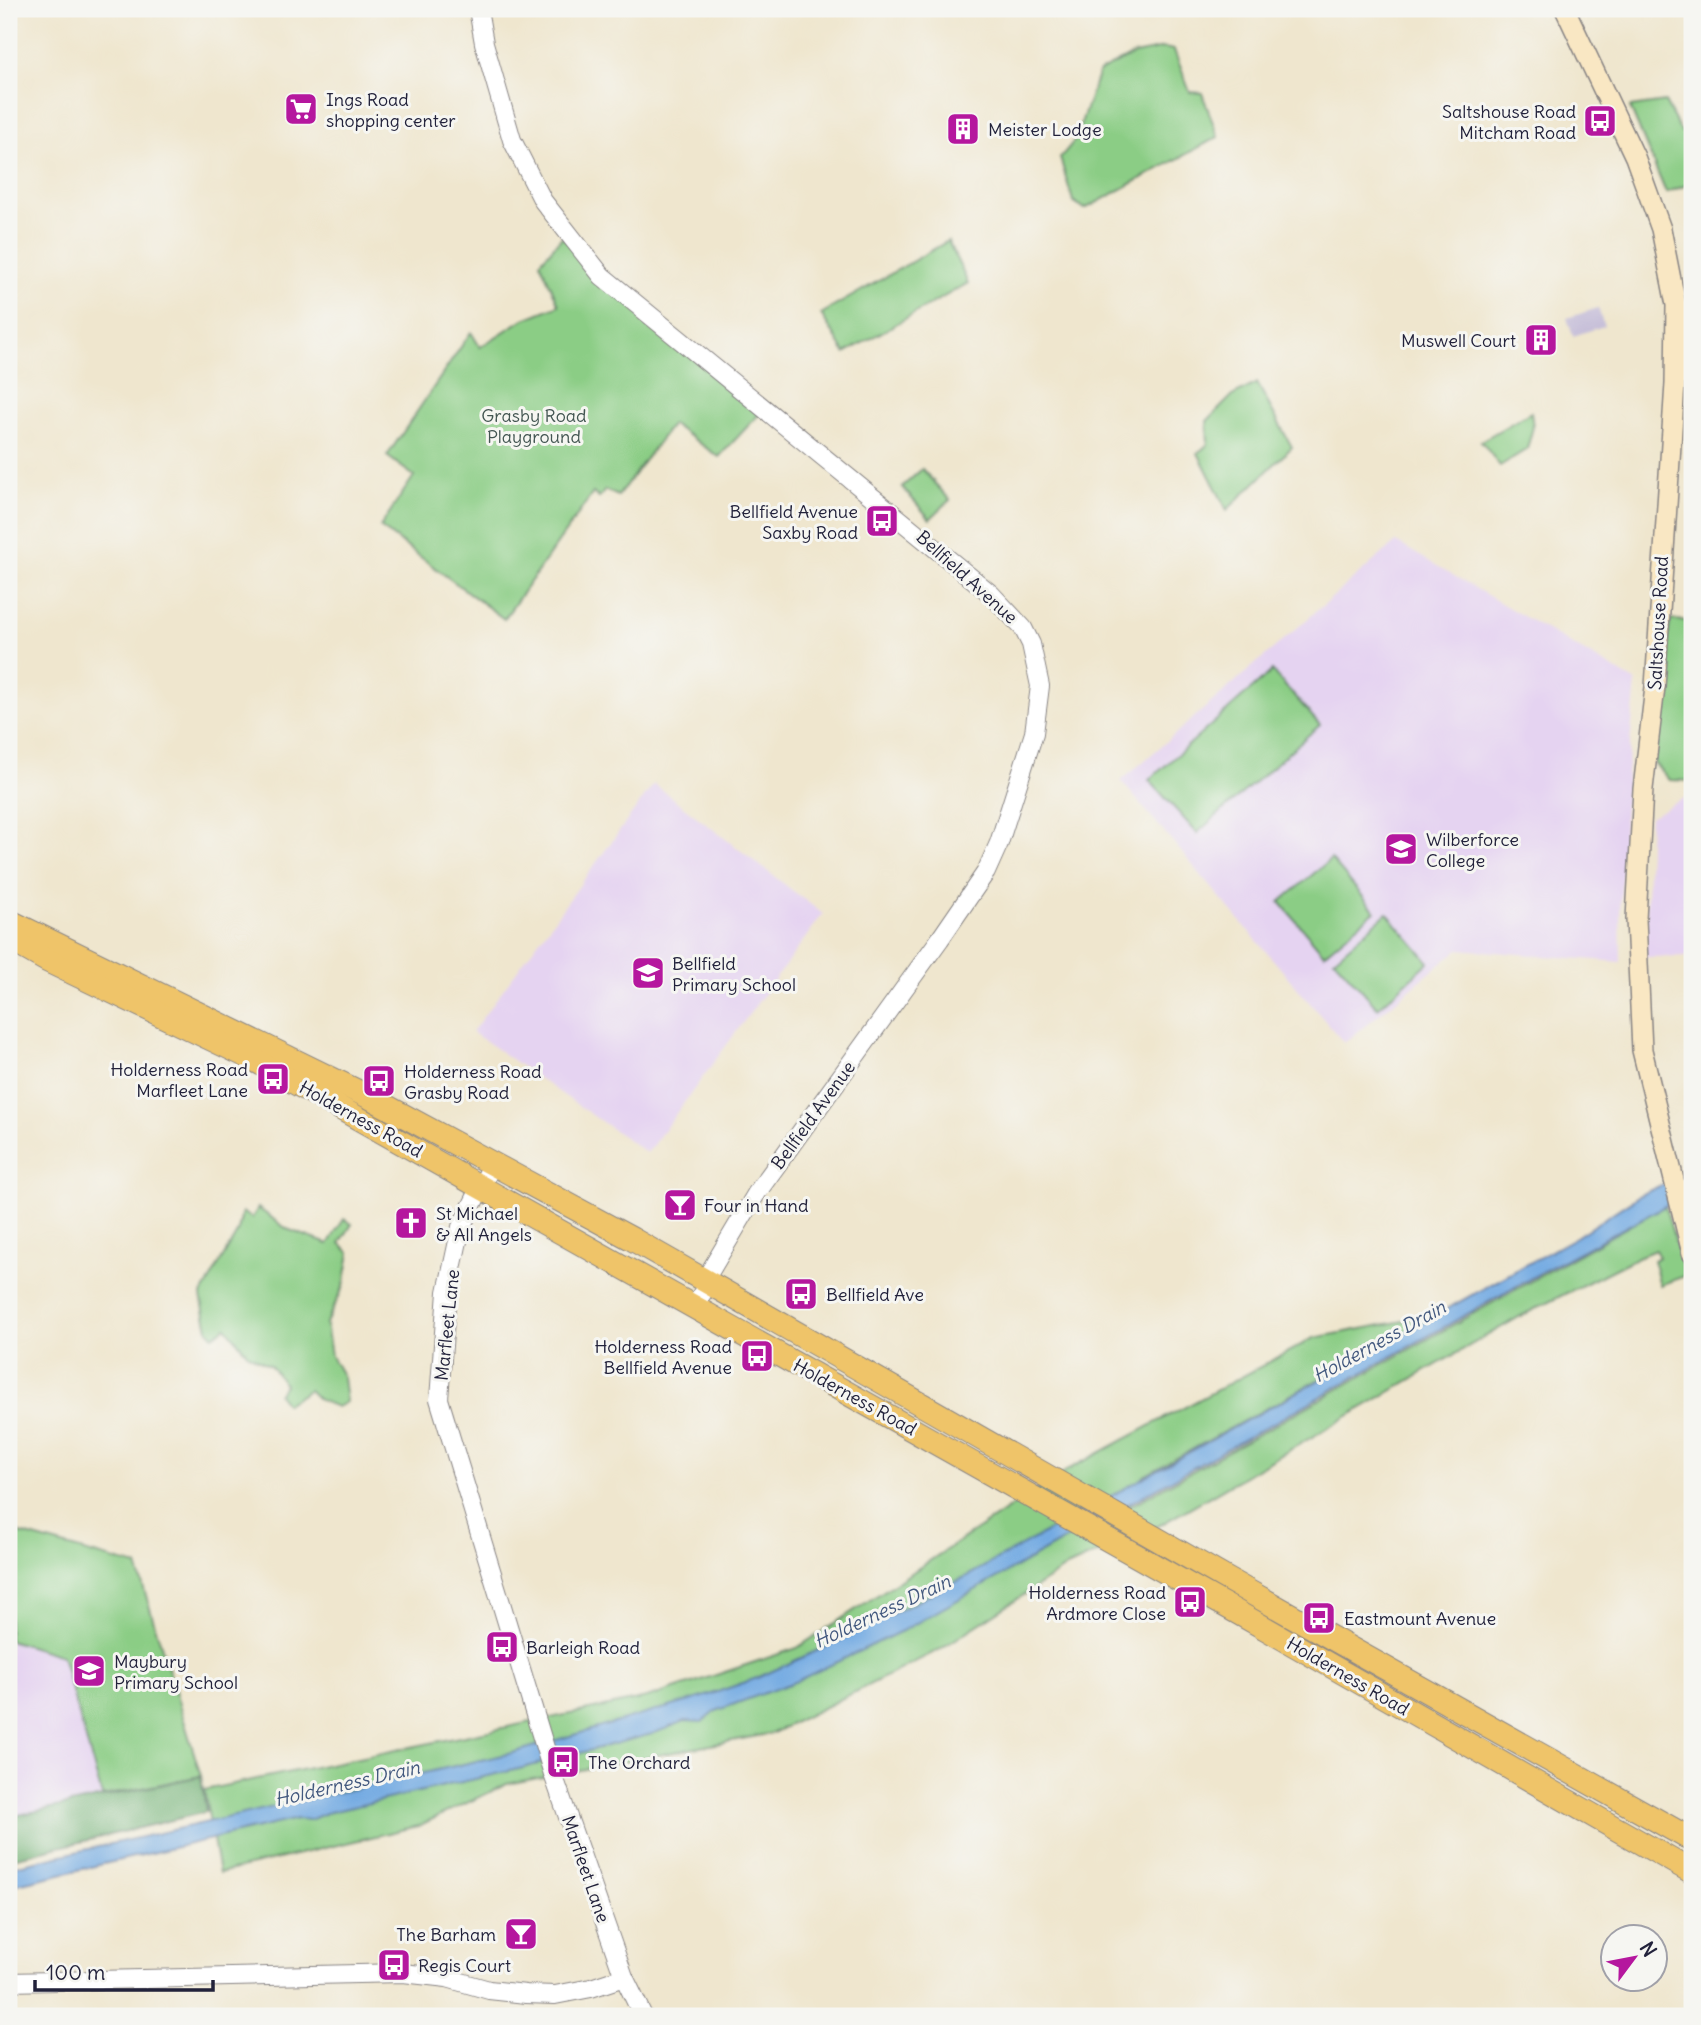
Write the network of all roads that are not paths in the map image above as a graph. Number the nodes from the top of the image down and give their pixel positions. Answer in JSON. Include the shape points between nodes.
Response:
{"nodes":[{"id":1,"x":478,"y":9,"type":"edge"},
{"id":2,"x":1565,"y":9,"type":"edge"},
{"id":3,"x":9,"y":921,"type":"edge"},
{"id":4,"x":9,"y":939,"type":"edge"},
{"id":5,"x":492,"y":1165,"type":"junction"},
{"id":6,"x":481,"y":1186,"type":"junction"},
{"id":7,"x":1692,"y":1253,"type":"edge"},
{"id":8,"x":707,"y":1281,"type":"junction"},
{"id":9,"x":694,"y":1306,"type":"junction"},
{"id":10,"x":1692,"y":1840,"type":"edge"},
{"id":11,"x":1692,"y":1872,"type":"edge"},
{"id":12,"x":624,"y":1977,"type":"junction"},
{"id":13,"x":9,"y":1982,"type":"edge"},
{"id":14,"x":643,"y":2016,"type":"edge"}],
"edges":[{"from":1,"to":8,"type":"street","name":"Bellfield Avenue","via":[[512,140],[543,201],[602,276],[1011,612],[1031,644],[1037,666],[1039,708],[1013,807],[986,872],[756,1194]]},
{"from":2,"to":7,"type":"main road","name":"Saltshouse Road","via":[[1635,157],[1661,229],[1676,305],[1675,384],[1636,919],[1642,1050]]},
{"from":3,"to":5,"type":"highway","name":"Holderness Road","via":[[245,1034]]},
{"from":4,"to":6,"type":"highway","name":"Holderness Road","via":[[251,1058]]},
{"from":5,"to":6,"type":"street","name":"Marfleet Lane"},
{"from":5,"to":8,"type":"highway","name":"Holderness Road"},
{"from":6,"to":9,"type":"highway","name":"Holderness Road"},
{"from":6,"to":12,"type":"street","name":"Marfleet Lane","via":[[461,1227],[447,1292],[439,1399],[539,1728]]},
{"from":8,"to":9,"type":"street","name":"Bellfield Avenue"},
{"from":8,"to":10,"type":"highway","name":"Holderness Road"},
{"from":9,"to":11,"type":"highway","name":"Holderness Road"},
{"from":12,"to":13,"type":"street","via":[[555,1995],[489,1990],[447,1978],[403,1973]]},
{"from":12,"to":14,"type":"street","name":"Marfleet Lane"}]}
